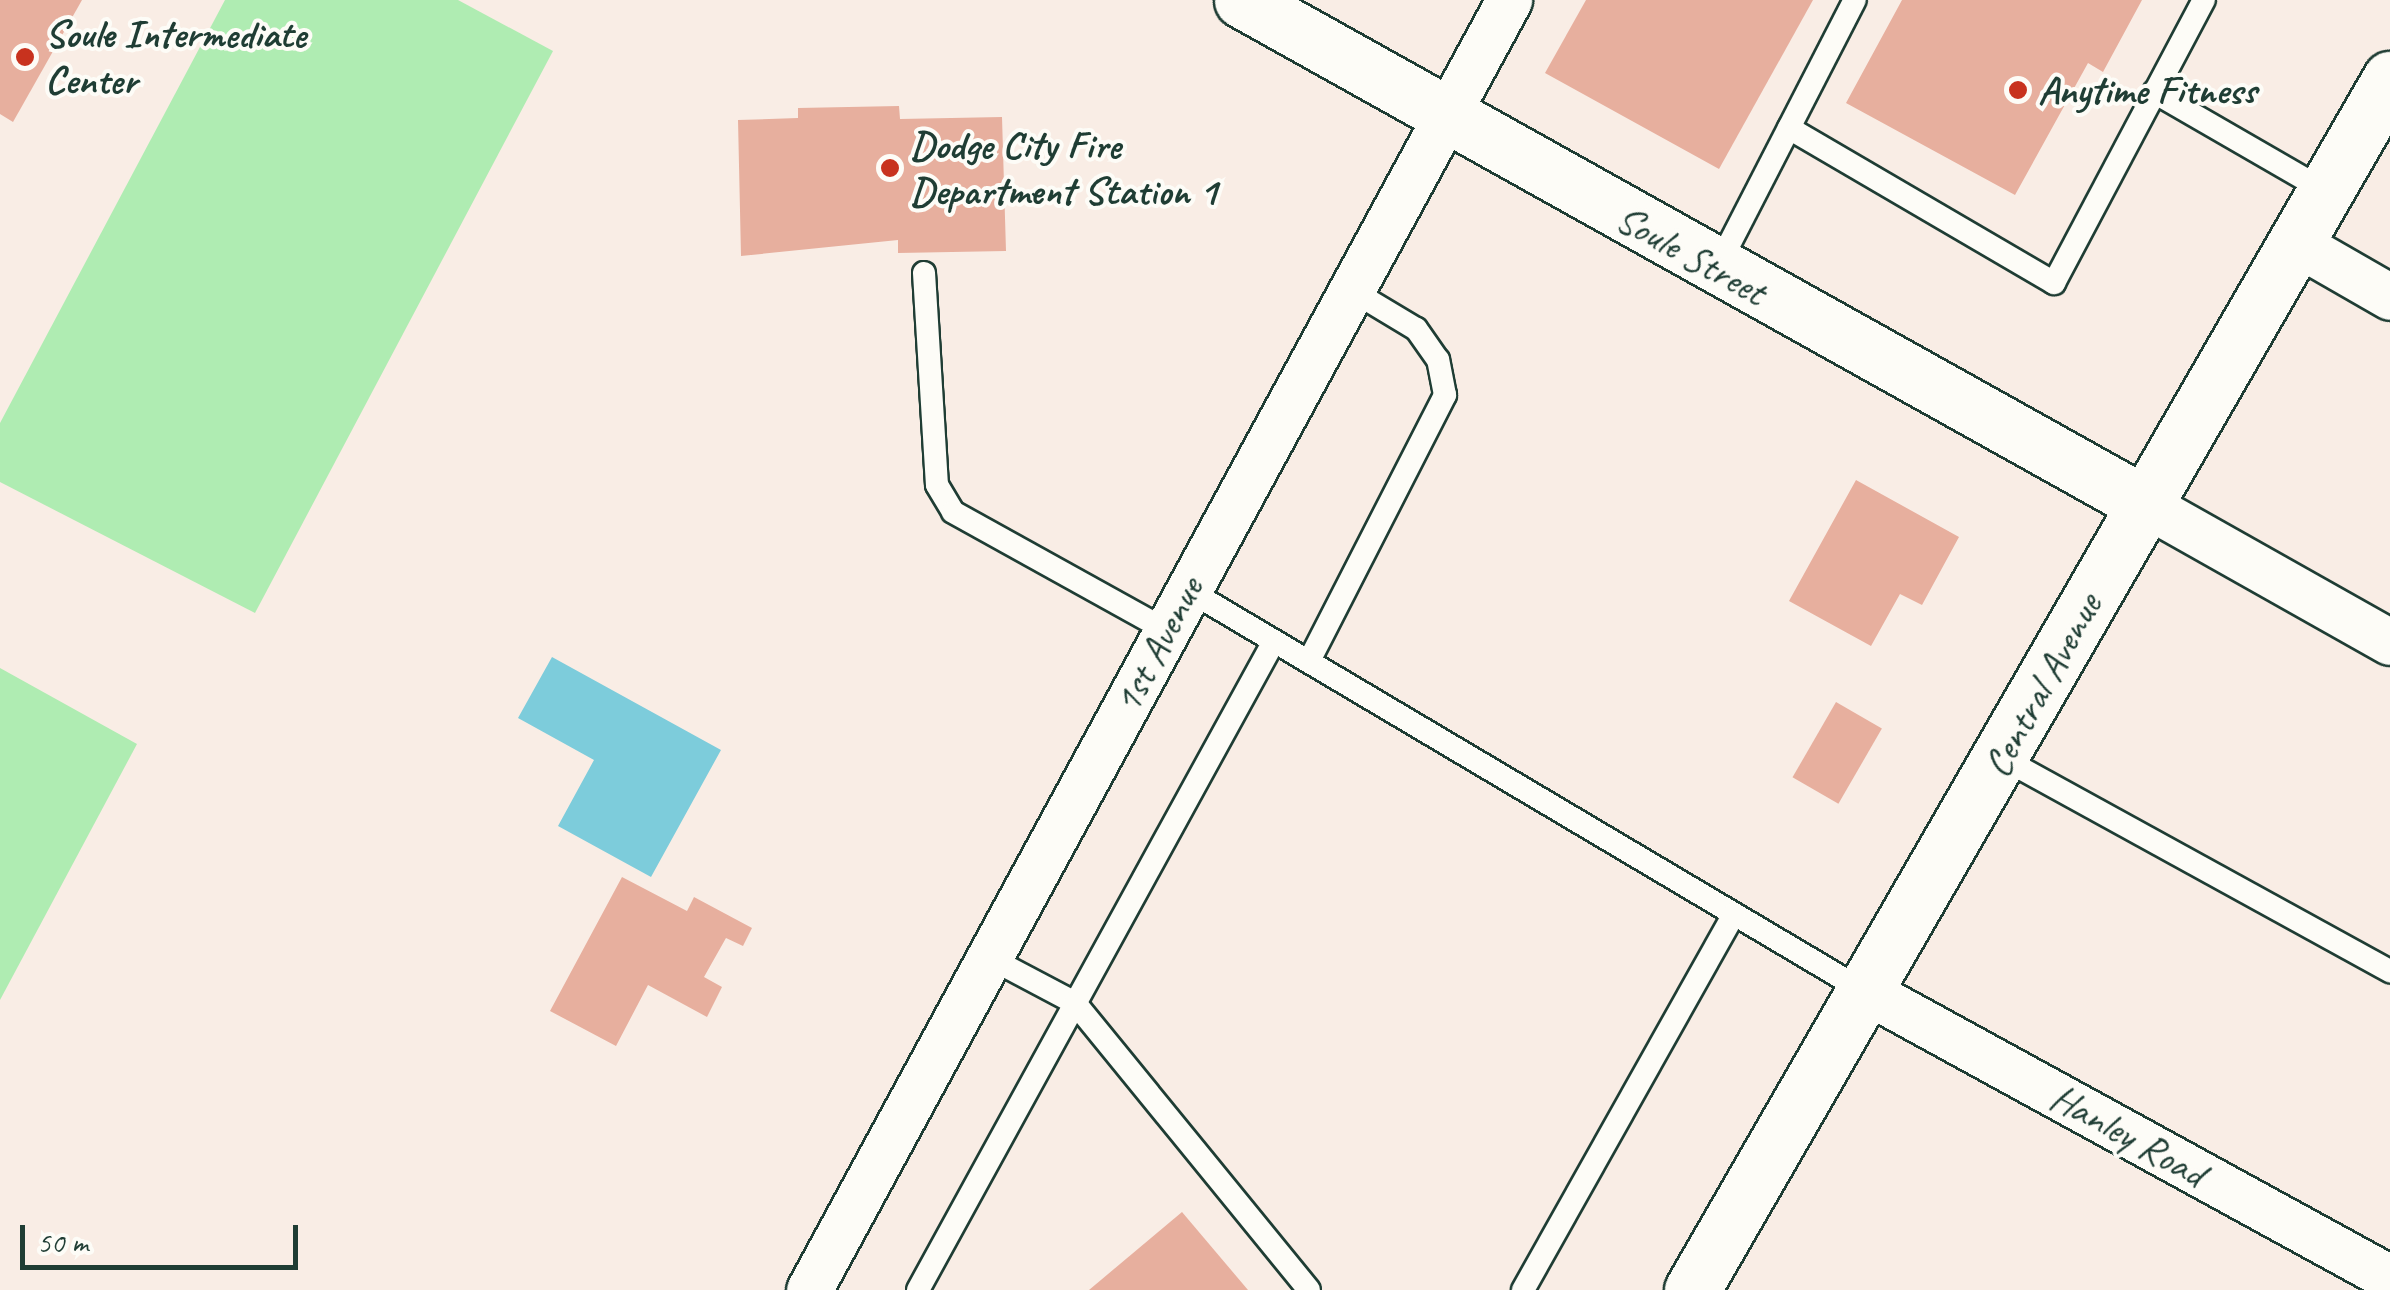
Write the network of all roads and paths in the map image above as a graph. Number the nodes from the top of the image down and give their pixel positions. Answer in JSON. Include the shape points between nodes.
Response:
{"nodes":[{"id":1,"x":1242,"y":0,"type":"edge"},
{"id":2,"x":1509,"y":0,"type":"edge"},
{"id":3,"x":1855,"y":0,"type":"edge"},
{"id":4,"x":2204,"y":0,"type":"edge"},
{"id":5,"x":2390,"y":79,"type":"edge"},
{"id":6,"x":2154,"y":92,"type":"junction"},
{"id":7,"x":1443,"y":118,"type":"junction"},
{"id":8,"x":1790,"y":128,"type":"junction"},
{"id":9,"x":2327,"y":192,"type":"junction"},
{"id":10,"x":2298,"y":244,"type":"junction"},
{"id":11,"x":1716,"y":270,"type":"junction"},
{"id":12,"x":924,"y":273,"type":"dead end"},
{"id":13,"x":1351,"y":290,"type":"junction"},
{"id":14,"x":2390,"y":297,"type":"edge"},
{"id":15,"x":2143,"y":503,"type":"junction"},
{"id":16,"x":1188,"y":590,"type":"junction"},
{"id":17,"x":1166,"y":630,"type":"junction"},
{"id":18,"x":1274,"y":640,"type":"junction"},
{"id":19,"x":2390,"y":642,"type":"edge"},
{"id":20,"x":1309,"y":661,"type":"junction"},
{"id":21,"x":2002,"y":758,"type":"junction"},
{"id":22,"x":1734,"y":914,"type":"junction"},
{"id":23,"x":990,"y":958,"type":"junction"},
{"id":24,"x":2390,"y":971,"type":"edge"},
{"id":25,"x":1866,"y":992,"type":"junction"},
{"id":26,"x":1075,"y":1004,"type":"junction"},
{"id":27,"x":2390,"y":1278,"type":"edge"},
{"id":28,"x":809,"y":1290,"type":"edge"},
{"id":29,"x":918,"y":1290,"type":"edge"},
{"id":30,"x":1308,"y":1290,"type":"edge"},
{"id":31,"x":1523,"y":1290,"type":"edge"},
{"id":32,"x":1692,"y":1290,"type":"edge"}],
"edges":[{"from":1,"to":7,"type":"street","name":"Soule Street"},
{"from":2,"to":7,"type":"street","name":"1st Avenue"},
{"from":3,"to":8,"type":"lane"},
{"from":4,"to":6,"type":"lane"},
{"from":5,"to":9,"type":"street","name":"Central Avenue"},
{"from":6,"to":8,"type":"lane","via":[[2054,282]]},
{"from":6,"to":9,"type":"lane"},
{"from":7,"to":11,"type":"street","name":"Soule Street"},
{"from":7,"to":13,"type":"street","name":"1st Avenue"},
{"from":8,"to":11,"type":"lane"},
{"from":9,"to":10,"type":"street","name":"Central Avenue"},
{"from":10,"to":14,"type":"street"},
{"from":10,"to":15,"type":"street","name":"Central Avenue"},
{"from":11,"to":15,"type":"street","name":"Soule Street"},
{"from":12,"to":17,"type":"lane","via":[[937,485],[953,512]]},
{"from":13,"to":16,"type":"street","name":"1st Avenue"},
{"from":13,"to":20,"type":"lane","via":[[1416,329],[1438,360],[1445,396]]},
{"from":15,"to":19,"type":"street"},
{"from":15,"to":21,"type":"street","name":"Central Avenue"},
{"from":16,"to":17,"type":"street","name":"1st Avenue"},
{"from":16,"to":18,"type":"lane"},
{"from":17,"to":23,"type":"street","name":"1st Avenue"},
{"from":18,"to":20,"type":"lane"},
{"from":18,"to":26,"type":"lane"},
{"from":20,"to":22,"type":"lane"},
{"from":21,"to":24,"type":"lane"},
{"from":21,"to":25,"type":"street","name":"Central Avenue"},
{"from":22,"to":25,"type":"lane"},
{"from":22,"to":31,"type":"lane"},
{"from":23,"to":26,"type":"lane"},
{"from":23,"to":28,"type":"street","name":"1st Avenue"},
{"from":25,"to":27,"type":"street","name":"Hanley Road"},
{"from":25,"to":32,"type":"street","name":"Central Avenue"},
{"from":26,"to":29,"type":"lane"},
{"from":26,"to":30,"type":"lane"}]}
